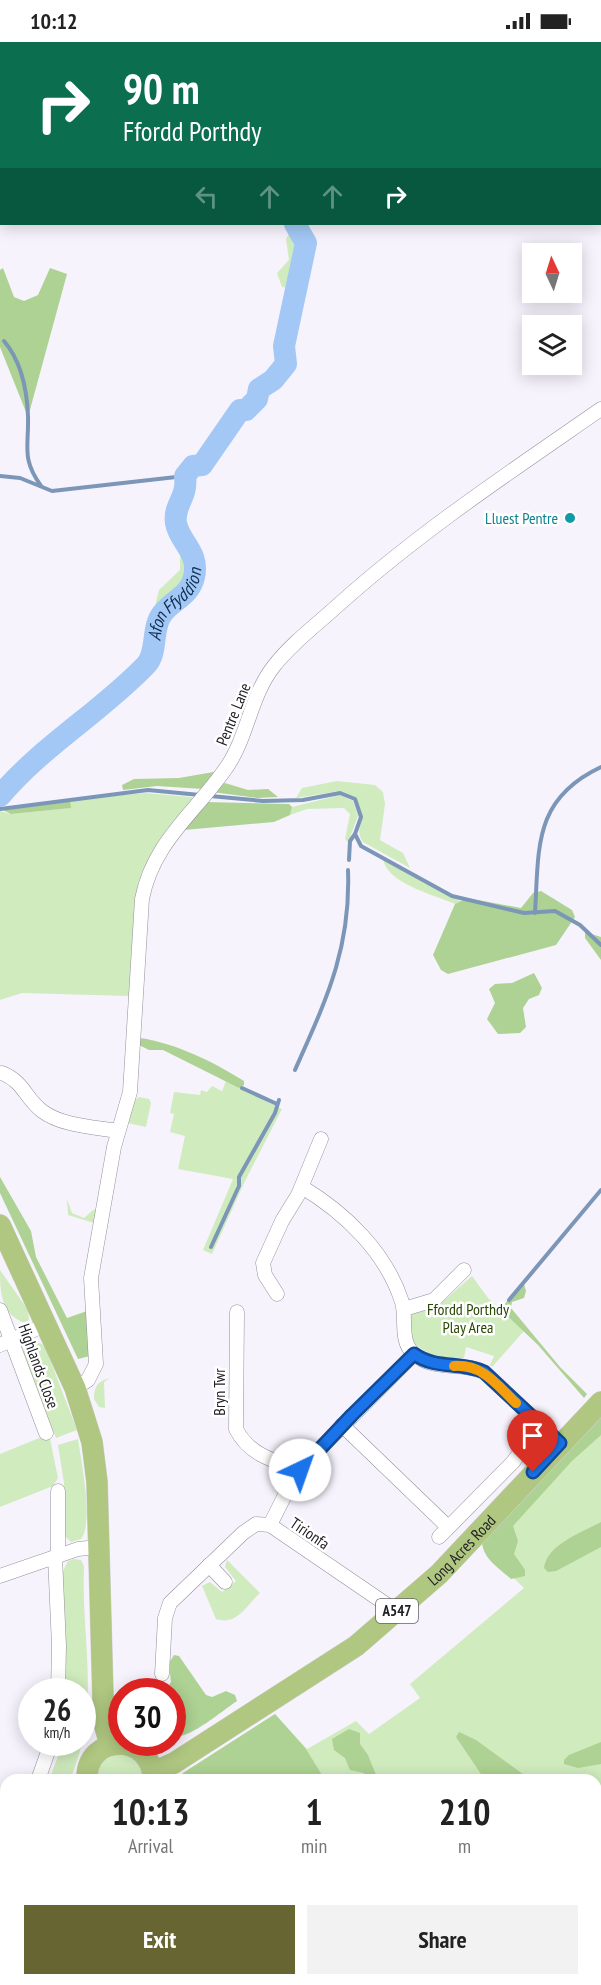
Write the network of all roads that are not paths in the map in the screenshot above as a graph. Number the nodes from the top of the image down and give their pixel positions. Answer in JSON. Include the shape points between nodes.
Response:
{"nodes":[{"id":1,"x":601,"y":410,"type":"edge"},
{"id":2,"x":2,"y":1073,"type":"dead end"},
{"id":3,"x":118,"y":1131,"type":"junction"},
{"id":4,"x":321,"y":1139,"type":"dead end"},
{"id":5,"x":302,"y":1186,"type":"junction"},
{"id":6,"x":0,"y":1225,"type":"edge"},
{"id":7,"x":464,"y":1270,"type":"dead end"},
{"id":8,"x":278,"y":1294,"type":"dead end"},
{"id":9,"x":404,"y":1309,"type":"junction"},
{"id":10,"x":0,"y":1310,"type":"edge"},
{"id":11,"x":237,"y":1311,"type":"dead end"},
{"id":12,"x":46,"y":1324,"type":"junction"},
{"id":13,"x":6,"y":1342,"type":"edge"},
{"id":14,"x":414,"y":1354,"type":"junction"},
{"id":15,"x":75,"y":1388,"type":"junction"},
{"id":16,"x":601,"y":1402,"type":"edge"},
{"id":17,"x":342,"y":1425,"type":"junction"},
{"id":18,"x":540,"y":1426,"type":"junction"},
{"id":19,"x":46,"y":1433,"type":"dead end"},
{"id":20,"x":560,"y":1443,"type":"junction"},
{"id":21,"x":300,"y":1470,"type":"junction"},
{"id":22,"x":58,"y":1491,"type":"dead end"},
{"id":23,"x":270,"y":1525,"type":"junction"},
{"id":24,"x":98,"y":1547,"type":"junction"},
{"id":25,"x":57,"y":1556,"type":"junction"},
{"id":26,"x":209,"y":1565,"type":"junction"},
{"id":27,"x":0,"y":1576,"type":"edge"},
{"id":28,"x":225,"y":1582,"type":"dead end"},
{"id":29,"x":396,"y":1611,"type":"junction"},
{"id":30,"x":162,"y":1674,"type":"dead end"},
{"id":31,"x":58,"y":1678,"type":"edge"},
{"id":32,"x":108,"y":1734,"type":"edge"},
{"id":33,"x":108,"y":1746,"type":"edge"},
{"id":34,"x":46,"y":1756,"type":"edge"},
{"id":35,"x":145,"y":1756,"type":"edge"},
{"id":36,"x":40,"y":1774,"type":"edge"},
{"id":37,"x":88,"y":1774,"type":"edge"},
{"id":38,"x":153,"y":1774,"type":"edge"},
{"id":39,"x":156,"y":1774,"type":"edge"}],
"edges":[{"from":1,"to":3,"type":"street","name":"Pentre Lane","via":[[440,521],[371,575],[273,666],[260,687],[239,747],[166,843],[147,875],[142,899],[130,1092]]},
{"from":2,"to":3,"type":"street","via":[[14,1078],[51,1116]]},
{"from":3,"to":15,"type":"street","name":"Pentre Lane","via":[[91,1278],[96,1364],[88,1380]]},
{"from":4,"to":5,"type":"street"},
{"from":5,"to":8,"type":"street","via":[[263,1263],[265,1275]]},
{"from":5,"to":9,"type":"street","via":[[333,1208],[366,1241],[389,1273]]},
{"from":6,"to":12,"type":"main road"},
{"from":7,"to":9,"type":"street","via":[[434,1300]]},
{"from":9,"to":14,"type":"street","via":[[405,1336]]},
{"from":10,"to":13,"type":"street","name":"Highlands Close"},
{"from":11,"to":21,"type":"street","name":"Bryn Twr","via":[[236,1429],[251,1449]]},
{"from":12,"to":13,"type":"street"},
{"from":12,"to":15,"type":"main road"},
{"from":13,"to":19,"type":"street","name":"Highlands Close"},
{"from":14,"to":17,"type":"street"},
{"from":14,"to":18,"type":"street","via":[[437,1365],[473,1367],[484,1372]]},
{"from":15,"to":24,"type":"main road","via":[[92,1442]]},
{"from":16,"to":20,"type":"main road","name":"Long Acres Road","number":"A547"},
{"from":17,"to":18,"type":"street","via":[[444,1532],[513,1462]]},
{"from":17,"to":21,"type":"street"},
{"from":18,"to":20,"type":"street"},
{"from":20,"to":29,"type":"main road","name":"Long Acres Road","number":"A547","via":[[439,1574]]},
{"from":21,"to":23,"type":"street"},
{"from":22,"to":25,"type":"street"},
{"from":23,"to":26,"type":"street","name":"Tirionfa","via":[[249,1527]]},
{"from":23,"to":29,"type":"street","name":"Tirionfa"},
{"from":24,"to":25,"type":"street"},
{"from":24,"to":32,"type":"main road","via":[[103,1707]]},
{"from":25,"to":27,"type":"street"},
{"from":25,"to":31,"type":"street"},
{"from":26,"to":28,"type":"street"},
{"from":26,"to":30,"type":"street","name":"Tirionfa","via":[[170,1603],[165,1618]]},
{"from":29,"to":39,"type":"main road","name":"Long Acres Road","number":"A547","via":[[357,1646]]},
{"from":33,"to":37,"type":"main road","via":[[90,1761]]},
{"from":34,"to":36,"type":"street"},
{"from":35,"to":38,"type":"main road"}]}
